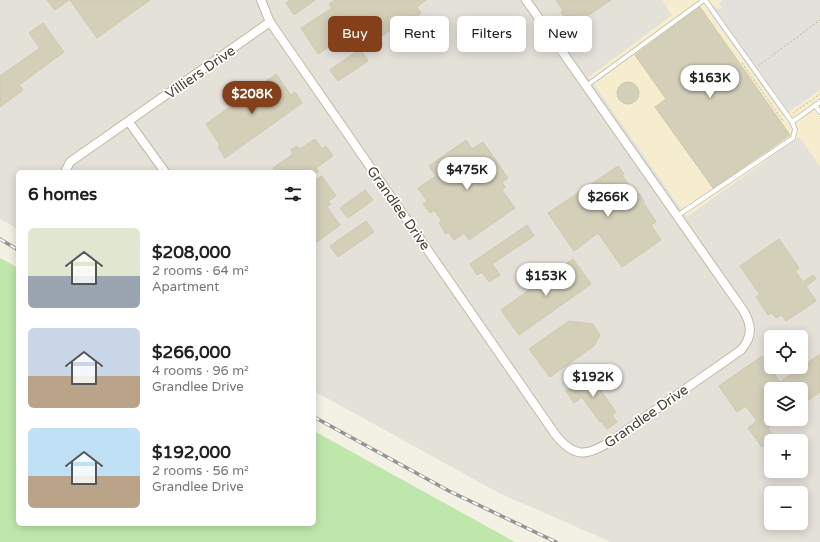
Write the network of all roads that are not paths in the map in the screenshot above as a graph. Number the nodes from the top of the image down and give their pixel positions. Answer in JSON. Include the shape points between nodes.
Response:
{"nodes":[{"id":1,"x":261,"y":0,"type":"edge"},
{"id":2,"x":526,"y":0,"type":"edge"},
{"id":3,"x":705,"y":0,"type":"edge"},
{"id":4,"x":270,"y":22,"type":"junction"},
{"id":5,"x":586,"y":86,"type":"junction"},
{"id":6,"x":820,"y":102,"type":"edge"},
{"id":7,"x":815,"y":105,"type":"junction"},
{"id":8,"x":820,"y":112,"type":"edge"},
{"id":9,"x":129,"y":122,"type":"junction"},
{"id":10,"x":792,"y":122,"type":"junction"},
{"id":11,"x":66,"y":170,"type":"edge"},
{"id":12,"x":164,"y":170,"type":"edge"},
{"id":13,"x":677,"y":216,"type":"junction"}],
"edges":[{"from":1,"to":4,"type":"street","name":"Grandlee Drive"},
{"from":2,"to":5,"type":"street","name":"Grandlee Drive"},
{"from":3,"to":5,"type":"lane"},
{"from":3,"to":10,"type":"lane"},
{"from":4,"to":9,"type":"street","name":"Villiers Drive"},
{"from":4,"to":13,"type":"street","name":"Grandlee Drive","via":[[555,434],[564,446],[571,450],[583,452],[599,449],[741,350],[750,336],[746,315]]},
{"from":5,"to":13,"type":"street","name":"Grandlee Drive"},
{"from":6,"to":7,"type":"lane"},
{"from":7,"to":8,"type":"lane"},
{"from":7,"to":10,"type":"lane"},
{"from":9,"to":11,"type":"street","name":"Villiers Drive","via":[[70,162]]},
{"from":9,"to":12,"type":"street"},
{"from":10,"to":13,"type":"lane","via":[[795,129],[793,138]]}]}
